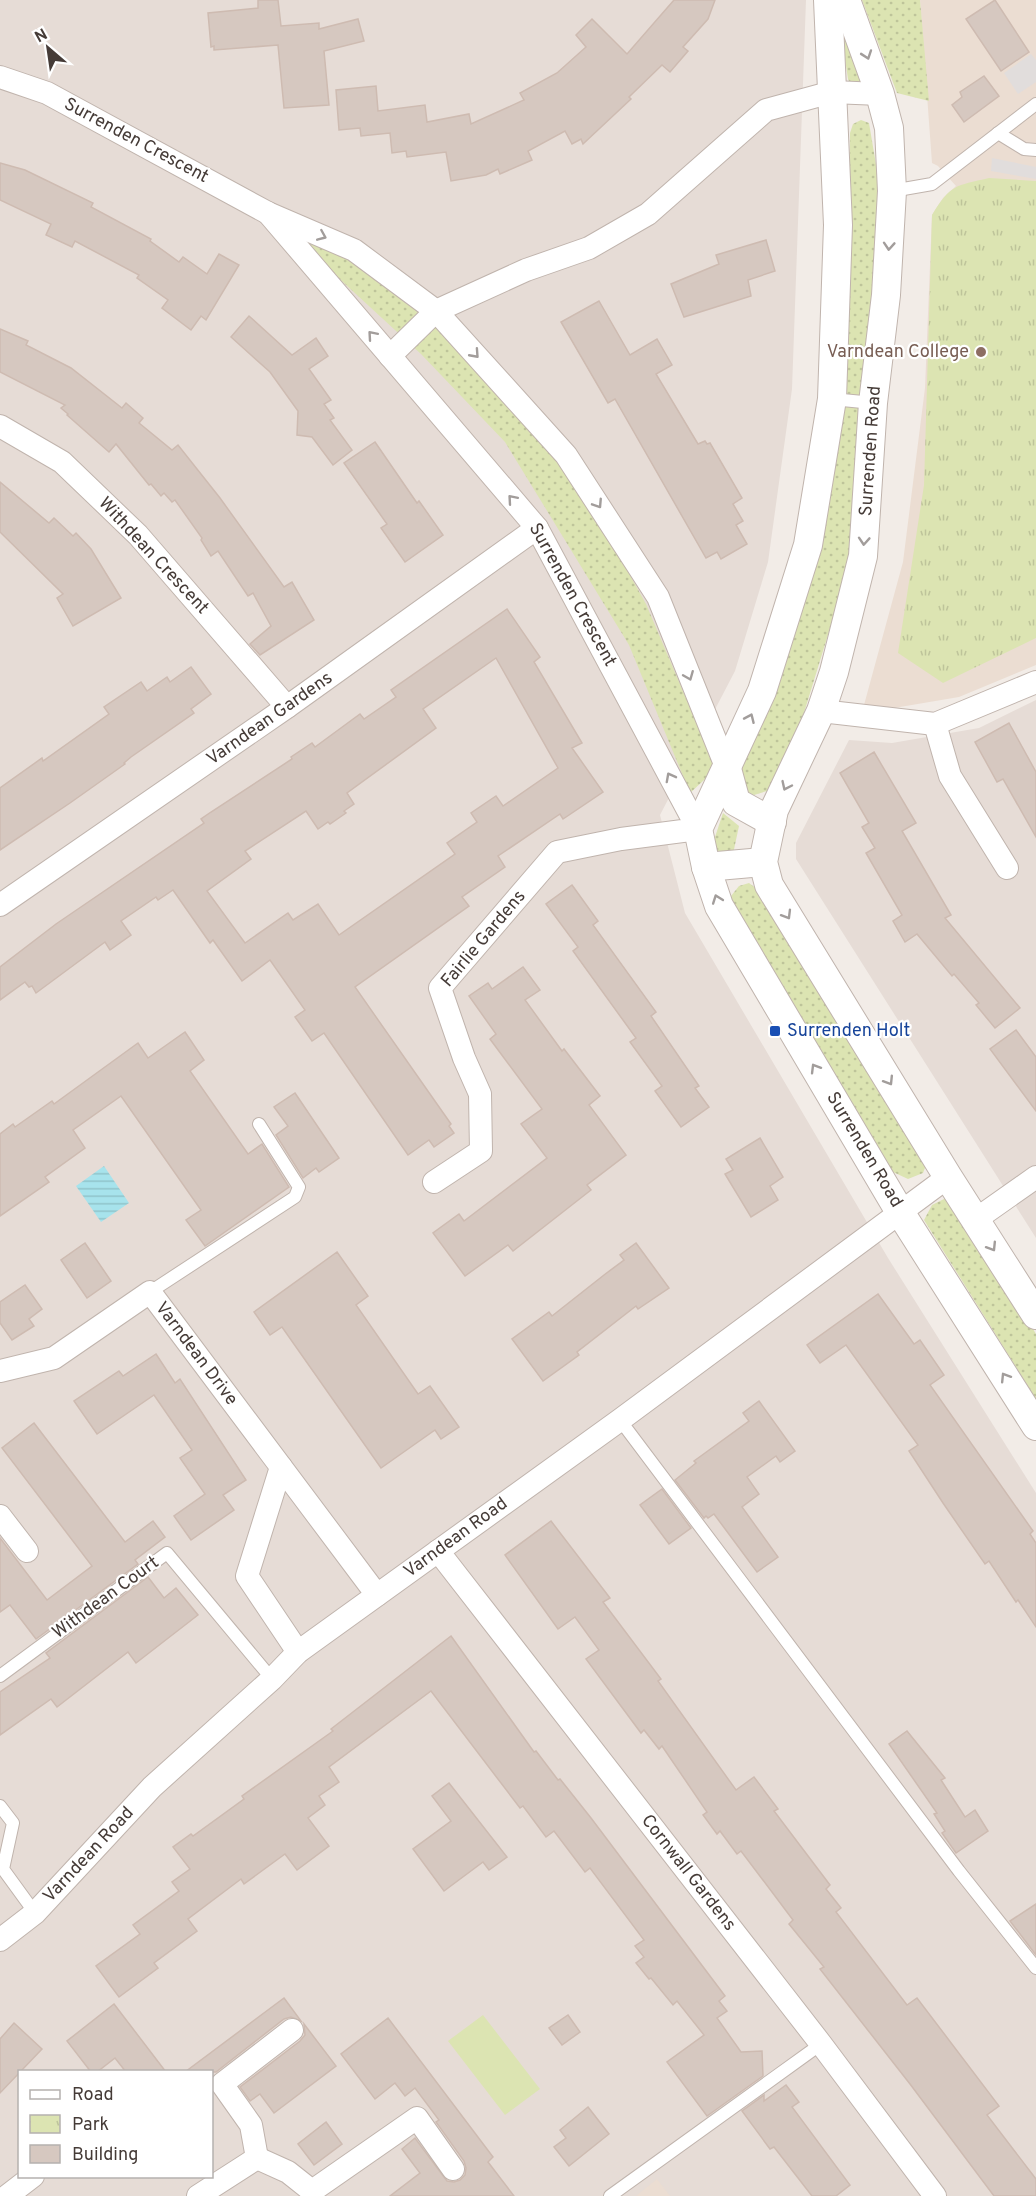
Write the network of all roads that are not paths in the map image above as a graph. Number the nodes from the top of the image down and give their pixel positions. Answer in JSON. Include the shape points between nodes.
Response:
{"nodes":[{"id":1,"x":828,"y":0,"type":"edge"},
{"id":2,"x":846,"y":0,"type":"edge"},
{"id":3,"x":0,"y":76,"type":"edge"},
{"id":4,"x":832,"y":92,"type":"junction"},
{"id":5,"x":880,"y":94,"type":"junction"},
{"id":6,"x":1036,"y":104,"type":"edge"},
{"id":7,"x":998,"y":133,"type":"junction"},
{"id":8,"x":1036,"y":150,"type":"edge"},
{"id":9,"x":892,"y":191,"type":"junction"},
{"id":10,"x":268,"y":213,"type":"junction"},
{"id":11,"x":436,"y":310,"type":"junction"},
{"id":12,"x":390,"y":356,"type":"junction"},
{"id":13,"x":832,"y":399,"type":"junction"},
{"id":14,"x":873,"y":403,"type":"junction"},
{"id":15,"x":0,"y":426,"type":"edge"},
{"id":16,"x":537,"y":528,"type":"junction"},
{"id":17,"x":1036,"y":682,"type":"edge"},
{"id":18,"x":287,"y":707,"type":"junction"},
{"id":19,"x":821,"y":711,"type":"junction"},
{"id":20,"x":935,"y":724,"type":"junction"},
{"id":21,"x":727,"y":769,"type":"junction"},
{"id":22,"x":772,"y":822,"type":"junction"},
{"id":23,"x":698,"y":829,"type":"junction"},
{"id":24,"x":763,"y":862,"type":"junction"},
{"id":25,"x":706,"y":867,"type":"junction"},
{"id":26,"x":1007,"y":868,"type":"dead end"},
{"id":27,"x":0,"y":905,"type":"edge"},
{"id":28,"x":260,"y":1124,"type":"dead end"},
{"id":29,"x":948,"y":1177,"type":"junction"},
{"id":30,"x":1036,"y":1177,"type":"edge"},
{"id":31,"x":434,"y":1182,"type":"dead end"},
{"id":32,"x":900,"y":1212,"type":"junction"},
{"id":33,"x":975,"y":1220,"type":"junction"},
{"id":34,"x":150,"y":1292,"type":"junction"},
{"id":35,"x":1036,"y":1315,"type":"edge"},
{"id":36,"x":0,"y":1371,"type":"edge"},
{"id":37,"x":620,"y":1420,"type":"junction"},
{"id":38,"x":1036,"y":1426,"type":"edge"},
{"id":39,"x":281,"y":1467,"type":"junction"},
{"id":40,"x":0,"y":1516,"type":"edge"},
{"id":41,"x":27,"y":1551,"type":"dead end"},
{"id":42,"x":438,"y":1551,"type":"junction"},
{"id":43,"x":377,"y":1595,"type":"junction"},
{"id":44,"x":298,"y":1652,"type":"junction"},
{"id":45,"x":0,"y":1676,"type":"edge"},
{"id":46,"x":272,"y":1679,"type":"junction"},
{"id":47,"x":0,"y":1806,"type":"edge"},
{"id":48,"x":35,"y":1913,"type":"junction"},
{"id":49,"x":0,"y":1940,"type":"edge"},
{"id":50,"x":1036,"y":1968,"type":"edge"},
{"id":51,"x":292,"y":2030,"type":"dead end"},
{"id":52,"x":821,"y":2044,"type":"junction"},
{"id":53,"x":257,"y":2158,"type":"junction"},
{"id":54,"x":453,"y":2169,"type":"dead end"},
{"id":55,"x":30,"y":2178,"type":"edge"},
{"id":56,"x":7,"y":2196,"type":"edge"},
{"id":57,"x":198,"y":2196,"type":"edge"},
{"id":58,"x":610,"y":2196,"type":"edge"},
{"id":59,"x":935,"y":2196,"type":"edge"}],
"edges":[{"from":1,"to":4,"type":"street"},
{"from":2,"to":5,"type":"street","name":"Surrenden Road","one_way":true},
{"from":3,"to":10,"type":"street","name":"Surrenden Crescent","via":[[47,93]]},
{"from":4,"to":5,"type":"street"},
{"from":4,"to":11,"type":"street","via":[[766,110],[648,214],[589,248],[526,270]]},
{"from":4,"to":13,"type":"street","via":[[838,225]]},
{"from":5,"to":9,"type":"street","name":"Surrenden Road","via":[[889,128]]},
{"from":6,"to":7,"type":"lane"},
{"from":7,"to":8,"type":"lane","via":[[1024,149]]},
{"from":7,"to":9,"type":"lane","via":[[932,184]]},
{"from":9,"to":14,"type":"street","name":"Surrenden Road","one_way":true,"via":[[886,295]]},
{"from":10,"to":11,"type":"street","name":"Surrenden Crescent","one_way":true,"via":[[354,250]]},
{"from":12,"to":10,"type":"street","name":"Surrenden Crescent","one_way":true},
{"from":11,"to":12,"type":"street"},
{"from":11,"to":21,"type":"street","name":"Surrenden Crescent","one_way":true,"via":[[566,455],[658,597]]},
{"from":16,"to":12,"type":"street","name":"Surrenden Crescent","one_way":true},
{"from":13,"to":14,"type":"lane"},
{"from":21,"to":13,"type":"street","one_way":true,"via":[[762,691],[808,545]]},
{"from":14,"to":19,"type":"street","name":"Surrenden Road","one_way":true,"via":[[863,556]]},
{"from":15,"to":18,"type":"street","name":"Withdean Crescent","via":[[62,462],[138,534]]},
{"from":16,"to":18,"type":"street","name":"Varndean Gardens"},
{"from":23,"to":16,"type":"street","name":"Surrenden Crescent","one_way":true},
{"from":17,"to":20,"type":"street"},
{"from":18,"to":27,"type":"street","name":"Varndean Gardens"},
{"from":19,"to":20,"type":"street"},
{"from":19,"to":22,"type":"street","name":"Surrenden Road","one_way":true,"via":[[774,810]]},
{"from":20,"to":26,"type":"street","via":[[950,776]]},
{"from":21,"to":22,"type":"street","via":[[736,802]]},
{"from":21,"to":23,"type":"street"},
{"from":22,"to":24,"type":"street","name":"Surrenden Road"},
{"from":23,"to":25,"type":"street","name":"Surrenden Road"},
{"from":23,"to":31,"type":"street","name":"Fairlie Gardens","via":[[557,852],[440,988],[480,1095],[481,1151]]},
{"from":24,"to":25,"type":"street"},
{"from":24,"to":29,"type":"street","one_way":true,"via":[[769,885]]},
{"from":32,"to":25,"type":"street","name":"Surrenden Road","one_way":true,"via":[[719,906]]},
{"from":28,"to":34,"type":"lane","via":[[299,1187],[295,1197]]},
{"from":29,"to":32,"type":"street","name":"Varndean Road"},
{"from":29,"to":33,"type":"street"},
{"from":30,"to":33,"type":"street"},
{"from":32,"to":37,"type":"street","name":"Varndean Road"},
{"from":38,"to":32,"type":"street","name":"Surrenden Road","one_way":true},
{"from":33,"to":35,"type":"street","one_way":true},
{"from":34,"to":36,"type":"street","name":"Varndean Drive","via":[[54,1358]]},
{"from":34,"to":39,"type":"street","name":"Varndean Drive"},
{"from":37,"to":42,"type":"street","name":"Varndean Road"},
{"from":37,"to":50,"type":"lane","via":[[959,1872]]},
{"from":39,"to":43,"type":"street","name":"Varndean Drive"},
{"from":39,"to":44,"type":"street","via":[[247,1576]]},
{"from":40,"to":41,"type":"street"},
{"from":42,"to":43,"type":"street","name":"Varndean Road"},
{"from":42,"to":52,"type":"street","name":"Cornwall Gardens"},
{"from":43,"to":44,"type":"street","name":"Varndean Road"},
{"from":44,"to":46,"type":"street","name":"Varndean Road"},
{"from":45,"to":46,"type":"lane","name":"Withdean Court","via":[[166,1553]]},
{"from":46,"to":48,"type":"street","name":"Varndean Road","via":[[152,1787]]},
{"from":47,"to":48,"type":"lane","via":[[14,1823],[3,1869]]},
{"from":48,"to":49,"type":"street","name":"Varndean Road"},
{"from":51,"to":53,"type":"street","via":[[222,2084],[252,2125]]},
{"from":52,"to":58,"type":"lane"},
{"from":52,"to":59,"type":"street","name":"Cornwall Gardens"},
{"from":53,"to":54,"type":"street","via":[[288,2172],[312,2191],[417,2118]]},
{"from":53,"to":57,"type":"street"},
{"from":55,"to":56,"type":"street"}]}
